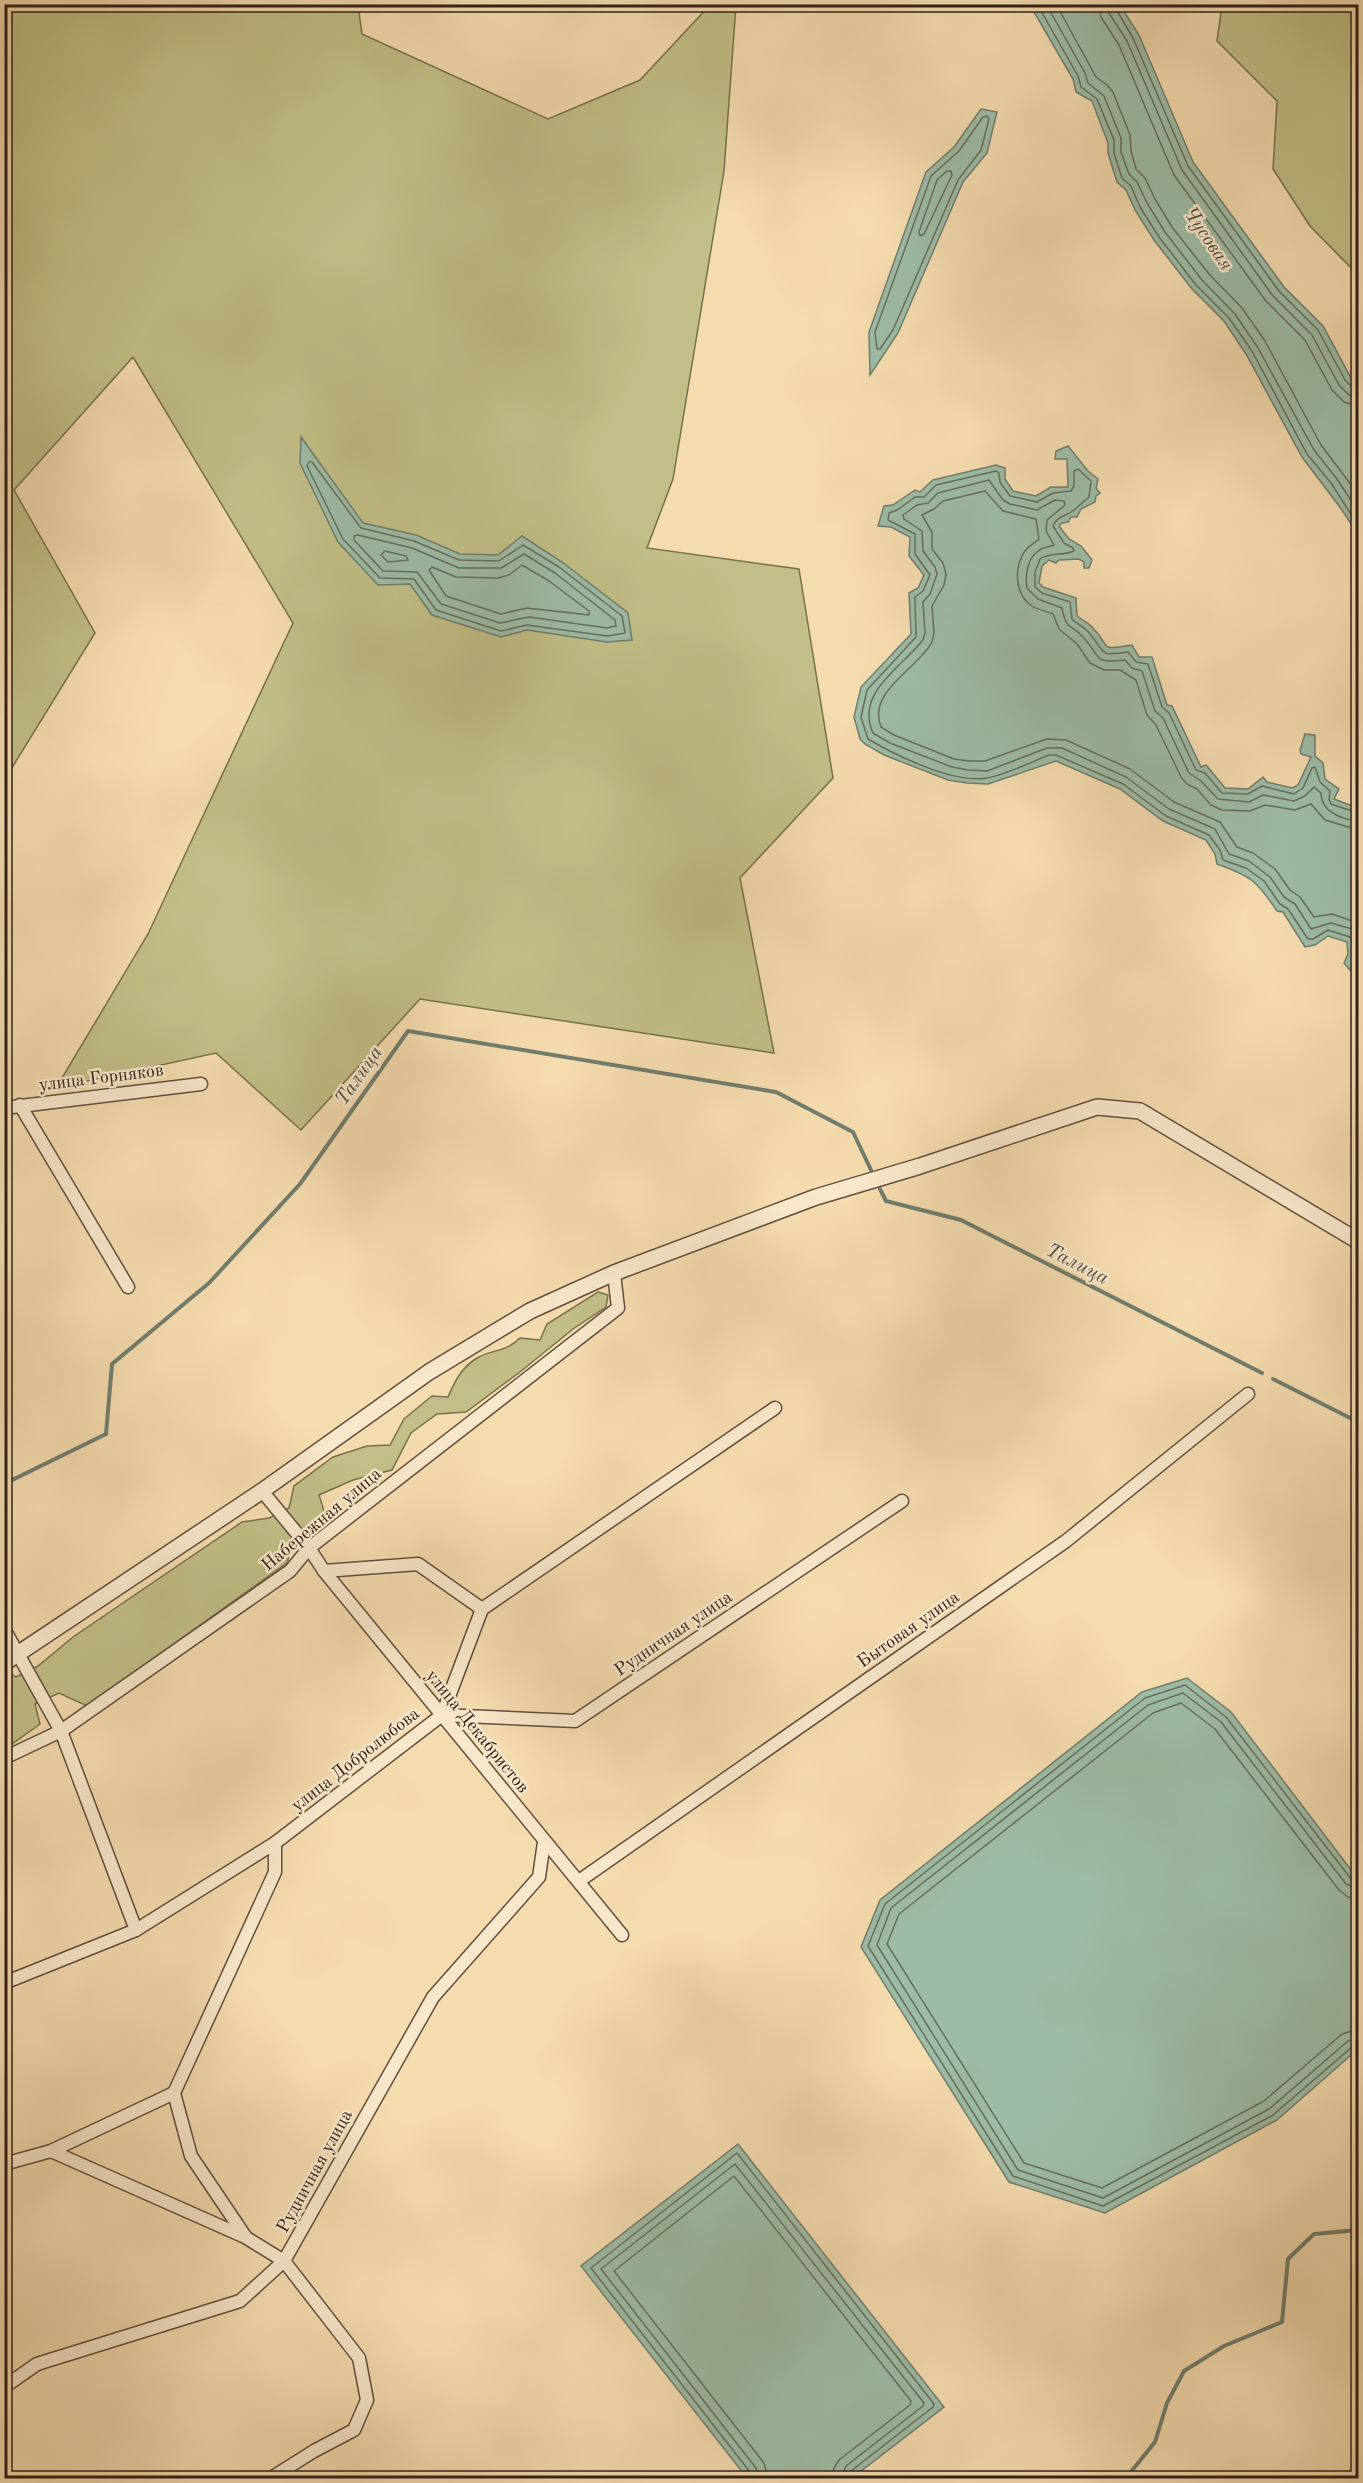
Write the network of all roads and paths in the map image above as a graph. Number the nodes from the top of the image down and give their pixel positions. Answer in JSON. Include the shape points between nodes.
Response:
{"nodes":[{"id":1,"x":201,"y":1084,"type":"dead end"},
{"id":2,"x":20,"y":1105,"type":"junction"},
{"id":3,"x":4,"y":1108,"type":"edge"},
{"id":4,"x":1359,"y":1241,"type":"edge"},
{"id":5,"x":614,"y":1273,"type":"junction"},
{"id":6,"x":128,"y":1287,"type":"dead end"},
{"id":7,"x":1248,"y":1394,"type":"dead end"},
{"id":8,"x":776,"y":1408,"type":"dead end"},
{"id":9,"x":262,"y":1491,"type":"junction"},
{"id":10,"x":902,"y":1502,"type":"dead end"},
{"id":11,"x":309,"y":1548,"type":"junction"},
{"id":12,"x":324,"y":1571,"type":"junction"},
{"id":13,"x":482,"y":1609,"type":"junction"},
{"id":14,"x":4,"y":1629,"type":"edge"},
{"id":15,"x":11,"y":1659,"type":"edge"},
{"id":16,"x":442,"y":1714,"type":"junction"},
{"id":17,"x":61,"y":1731,"type":"junction"},
{"id":18,"x":4,"y":1758,"type":"edge"},
{"id":19,"x":544,"y":1842,"type":"junction"},
{"id":20,"x":275,"y":1843,"type":"junction"},
{"id":21,"x":579,"y":1881,"type":"junction"},
{"id":22,"x":136,"y":1930,"type":"junction"},
{"id":23,"x":622,"y":1935,"type":"dead end"},
{"id":24,"x":4,"y":1983,"type":"edge"},
{"id":25,"x":174,"y":2093,"type":"junction"},
{"id":26,"x":51,"y":2151,"type":"junction"},
{"id":27,"x":4,"y":2164,"type":"edge"},
{"id":28,"x":245,"y":2236,"type":"junction"},
{"id":29,"x":284,"y":2261,"type":"junction"},
{"id":30,"x":4,"y":2386,"type":"edge"},
{"id":31,"x":271,"y":2478,"type":"edge"}],
"edges":[{"from":1,"to":2,"type":"street","name":"улица Горняков"},
{"from":2,"to":3,"type":"street","name":"улица Горняков"},
{"from":2,"to":6,"type":"street"},
{"from":4,"to":5,"type":"street","via":[[1140,1111],[1097,1107],[816,1197]]},
{"from":5,"to":9,"type":"street","via":[[530,1311],[429,1372]]},
{"from":5,"to":11,"type":"street","name":"Набережная улица","via":[[618,1308]]},
{"from":7,"to":21,"type":"street","name":"Бытовая улица","via":[[1066,1541]]},
{"from":8,"to":13,"type":"street"},
{"from":9,"to":11,"type":"street","name":"улица Декабристов"},
{"from":9,"to":15,"type":"street"},
{"from":10,"to":16,"type":"street","name":"Рудничная улица","via":[[575,1721]]},
{"from":11,"to":12,"type":"street","name":"улица Декабристов"},
{"from":11,"to":17,"type":"street","name":"Набережная улица","via":[[290,1571]]},
{"from":12,"to":13,"type":"street","via":[[418,1564]]},
{"from":12,"to":16,"type":"street","name":"улица Декабристов"},
{"from":13,"to":16,"type":"street","name":"улица Добролюбова"},
{"from":14,"to":15,"type":"street"},
{"from":15,"to":17,"type":"street"},
{"from":16,"to":19,"type":"street","name":"улица Декабристов"},
{"from":16,"to":20,"type":"street","name":"улица Добролюбова"},
{"from":17,"to":18,"type":"street","name":"Набережная улица"},
{"from":17,"to":22,"type":"street"},
{"from":19,"to":21,"type":"street","name":"улица Декабристов"},
{"from":19,"to":29,"type":"street","name":"Рудничная улица","via":[[539,1877],[433,1997]]},
{"from":20,"to":22,"type":"street","name":"улица Добролюбова"},
{"from":20,"to":25,"type":"street","via":[[275,1872]]},
{"from":21,"to":23,"type":"street","name":"улица Декабристов"},
{"from":22,"to":24,"type":"street","name":"улица Добролюбова"},
{"from":25,"to":26,"type":"street"},
{"from":25,"to":28,"type":"street","via":[[191,2156]]},
{"from":26,"to":27,"type":"street"},
{"from":26,"to":28,"type":"street"},
{"from":28,"to":29,"type":"street"},
{"from":29,"to":30,"type":"street","name":"Рудничная улица","via":[[240,2301],[37,2364]]},
{"from":29,"to":31,"type":"street","via":[[359,2358],[367,2400],[354,2430]]}]}
